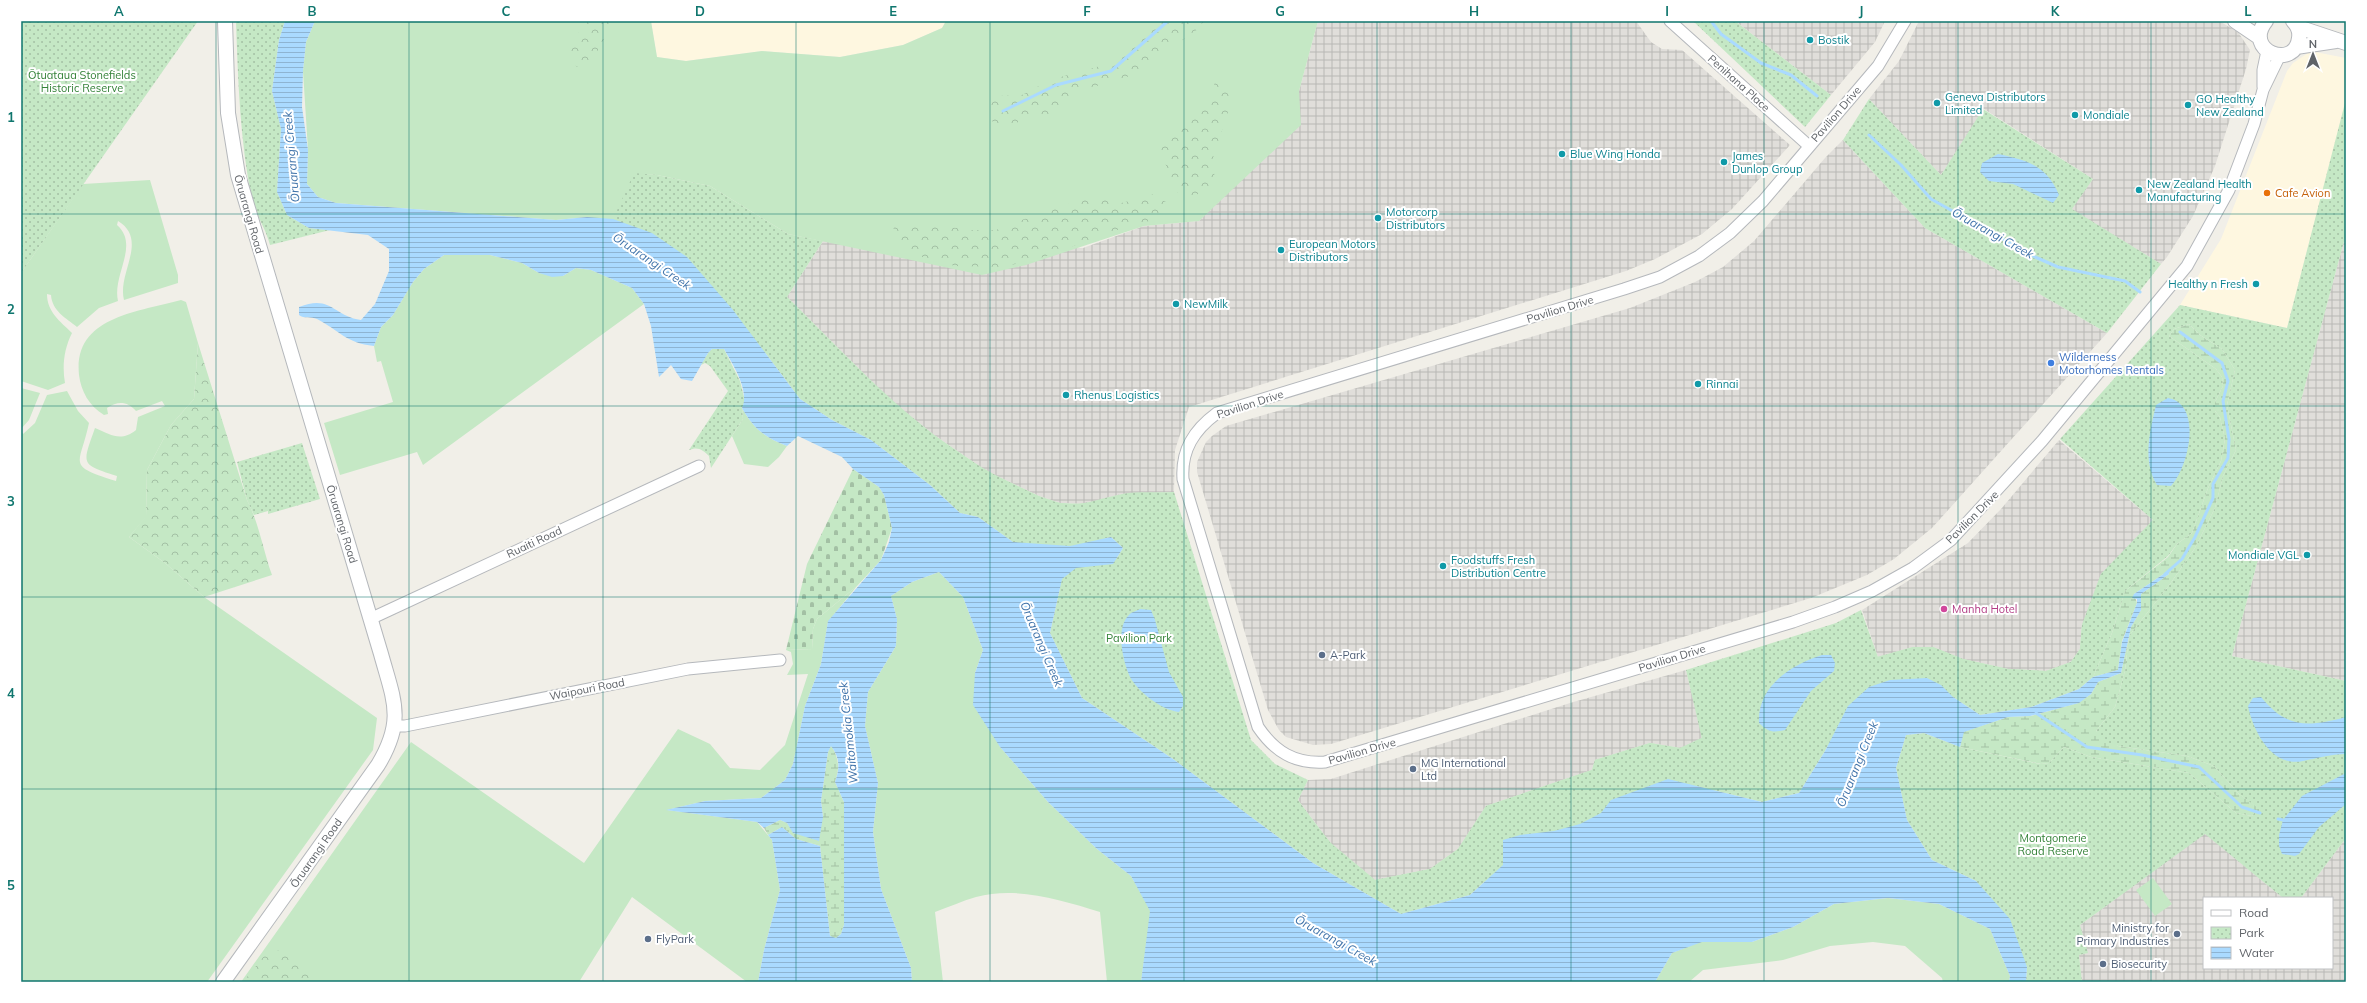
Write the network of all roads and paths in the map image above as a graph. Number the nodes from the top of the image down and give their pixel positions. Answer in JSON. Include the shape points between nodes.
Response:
{"nodes":[{"id":1,"x":225,"y":21,"type":"edge"},
{"id":2,"x":1670,"y":21,"type":"edge"},
{"id":3,"x":1905,"y":21,"type":"edge"},
{"id":4,"x":2236,"y":21,"type":"edge"},
{"id":5,"x":2266,"y":21,"type":"edge"},
{"id":6,"x":2296,"y":24,"type":"edge"},
{"id":7,"x":2260,"y":38,"type":"junction"},
{"id":8,"x":2341,"y":42,"type":"edge"},
{"id":9,"x":2296,"y":47,"type":"junction"},
{"id":10,"x":2274,"y":53,"type":"junction"},
{"id":11,"x":1809,"y":146,"type":"junction"},
{"id":12,"x":699,"y":466,"type":"dead end"},
{"id":13,"x":370,"y":619,"type":"junction"},
{"id":14,"x":780,"y":660,"type":"dead end"},
{"id":15,"x":395,"y":726,"type":"junction"},
{"id":16,"x":223,"y":982,"type":"edge"}],
"edges":[{"from":1,"to":13,"type":"street","name":"Ōruarangi Road","via":[[228,112],[238,175]]},
{"from":2,"to":11,"type":"street","name":"Penihana Place"},
{"from":3,"to":11,"type":"street","name":"Pavilion Drive","via":[[1878,66]]},
{"from":4,"to":7,"type":"street"},
{"from":5,"to":7,"type":"street","via":[[2260,31]]},
{"from":6,"to":8,"type":"street"},
{"from":6,"to":9,"type":"street","via":[[2299,41]]},
{"from":7,"to":10,"type":"street"},
{"from":8,"to":9,"type":"street"},
{"from":9,"to":10,"type":"street","via":[[2292,51]]},
{"from":10,"to":11,"type":"street","name":"Pavilion Drive","via":[[2250,137],[2229,190],[2188,266],[2047,435],[1969,522],[1951,540],[1913,568],[1872,591],[1793,622],[1325,762],[1310,763],[1287,757],[1276,750],[1258,727],[1184,479],[1184,456],[1196,431],[1217,413],[1660,277],[1699,256],[1730,234],[1763,201]]},
{"from":12,"to":13,"type":"street","name":"Ruaiti Road"},
{"from":13,"to":15,"type":"street","name":"Ōruarangi Road","via":[[393,698]]},
{"from":14,"to":15,"type":"street","name":"Waipouri Road","via":[[688,669],[413,725]]},
{"from":15,"to":16,"type":"street","name":"Ōruarangi Road","via":[[388,747],[374,770]]}]}
